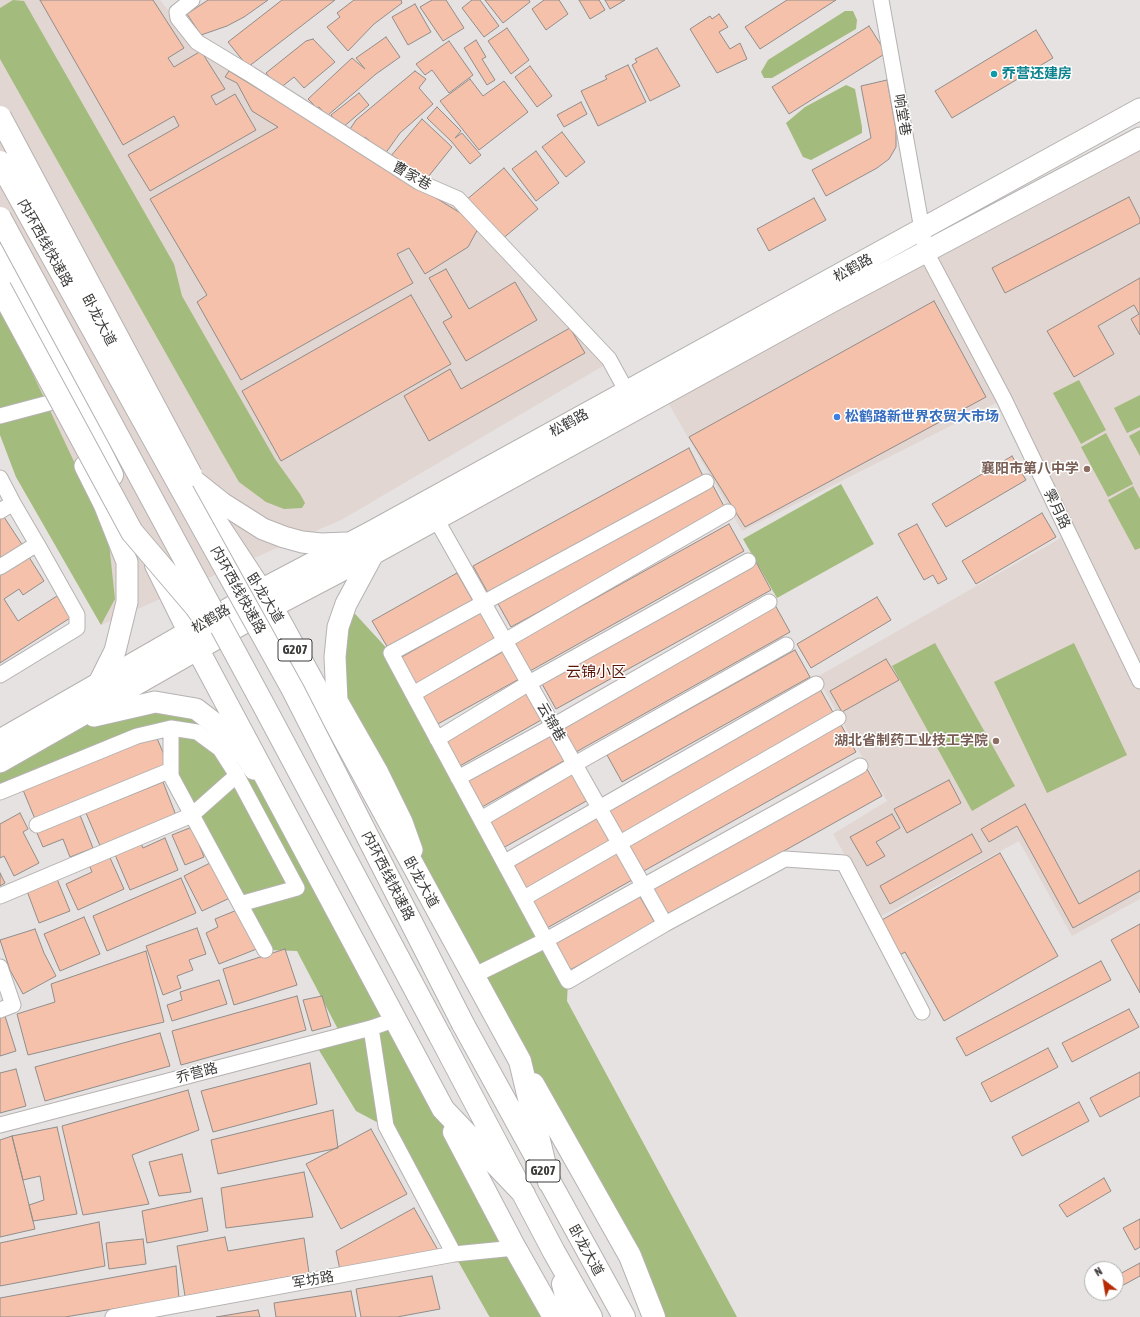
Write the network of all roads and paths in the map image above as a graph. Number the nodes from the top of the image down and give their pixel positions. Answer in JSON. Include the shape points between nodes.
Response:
{"nodes":[{"id":1,"x":192,"y":0,"type":"edge"},
{"id":2,"x":881,"y":0,"type":"edge"},
{"id":3,"x":1140,"y":109,"type":"edge"},
{"id":4,"x":0,"y":117,"type":"edge"},
{"id":5,"x":0,"y":136,"type":"edge"},
{"id":6,"x":1140,"y":138,"type":"edge"},
{"id":7,"x":0,"y":162,"type":"edge"},
{"id":8,"x":0,"y":218,"type":"edge"},
{"id":9,"x":923,"y":230,"type":"junction"},
{"id":10,"x":926,"y":252,"type":"junction"},
{"id":11,"x":0,"y":255,"type":"edge"},
{"id":12,"x":0,"y":288,"type":"edge"},
{"id":13,"x":54,"y":356,"type":"junction"},
{"id":14,"x":626,"y":392,"type":"junction"},
{"id":15,"x":64,"y":399,"type":"junction"},
{"id":16,"x":0,"y":416,"type":"edge"},
{"id":17,"x":165,"y":444,"type":"junction"},
{"id":18,"x":0,"y":478,"type":"edge"},
{"id":19,"x":706,"y":482,"type":"dead end"},
{"id":20,"x":14,"y":503,"type":"junction"},
{"id":21,"x":0,"y":511,"type":"edge"},
{"id":22,"x":728,"y":512,"type":"dead end"},
{"id":23,"x":436,"y":519,"type":"junction"},
{"id":24,"x":350,"y":543,"type":"junction"},
{"id":25,"x":37,"y":544,"type":"junction"},
{"id":26,"x":372,"y":554,"type":"junction"},
{"id":27,"x":748,"y":561,"type":"dead end"},
{"id":28,"x":0,"y":567,"type":"edge"},
{"id":29,"x":267,"y":599,"type":"junction"},
{"id":30,"x":769,"y":602,"type":"dead end"},
{"id":31,"x":484,"y":603,"type":"junction"},
{"id":32,"x":505,"y":640,"type":"junction"},
{"id":33,"x":193,"y":641,"type":"junction"},
{"id":34,"x":786,"y":645,"type":"dead end"},
{"id":35,"x":0,"y":675,"type":"edge"},
{"id":36,"x":1140,"y":681,"type":"edge"},
{"id":37,"x":99,"y":683,"type":"junction"},
{"id":38,"x":529,"y":683,"type":"junction"},
{"id":39,"x":816,"y":684,"type":"dead end"},
{"id":40,"x":294,"y":690,"type":"junction"},
{"id":41,"x":412,"y":694,"type":"junction"},
{"id":42,"x":264,"y":706,"type":"junction"},
{"id":43,"x":838,"y":718,"type":"dead end"},
{"id":44,"x":72,"y":721,"type":"junction"},
{"id":45,"x":553,"y":726,"type":"junction"},
{"id":46,"x":171,"y":728,"type":"junction"},
{"id":47,"x":437,"y":738,"type":"junction"},
{"id":48,"x":0,"y":740,"type":"edge"},
{"id":49,"x":0,"y":762,"type":"edge"},
{"id":50,"x":575,"y":764,"type":"junction"},
{"id":51,"x":860,"y":766,"type":"dead end"},
{"id":52,"x":171,"y":770,"type":"junction"},
{"id":53,"x":237,"y":775,"type":"junction"},
{"id":54,"x":458,"y":778,"type":"junction"},
{"id":55,"x":0,"y":792,"type":"edge"},
{"id":56,"x":282,"y":807,"type":"junction"},
{"id":57,"x":599,"y":807,"type":"junction"},
{"id":58,"x":192,"y":815,"type":"junction"},
{"id":59,"x":481,"y":819,"type":"junction"},
{"id":60,"x":37,"y":825,"type":"dead end"},
{"id":61,"x":619,"y":843,"type":"junction"},
{"id":62,"x":505,"y":862,"type":"junction"},
{"id":63,"x":643,"y":885,"type":"junction"},
{"id":64,"x":427,"y":892,"type":"junction"},
{"id":65,"x":0,"y":896,"type":"edge"},
{"id":66,"x":524,"y":898,"type":"junction"},
{"id":67,"x":240,"y":904,"type":"junction"},
{"id":68,"x":666,"y":924,"type":"junction"},
{"id":69,"x":546,"y":940,"type":"junction"},
{"id":70,"x":265,"y":950,"type":"dead end"},
{"id":71,"x":0,"y":967,"type":"edge"},
{"id":72,"x":473,"y":976,"type":"junction"},
{"id":73,"x":0,"y":1010,"type":"edge"},
{"id":74,"x":922,"y":1012,"type":"dead end"},
{"id":75,"x":394,"y":1020,"type":"junction"},
{"id":76,"x":463,"y":1024,"type":"joint"},
{"id":77,"x":371,"y":1028,"type":"junction"},
{"id":78,"x":440,"y":1036,"type":"joint"},
{"id":79,"x":520,"y":1061,"type":"junction"},
{"id":80,"x":443,"y":1109,"type":"junction"},
{"id":81,"x":0,"y":1125,"type":"edge"},
{"id":82,"x":549,"y":1182,"type":"junction"},
{"id":83,"x":524,"y":1194,"type":"junction"},
{"id":84,"x":580,"y":1237,"type":"junction"},
{"id":85,"x":515,"y":1248,"type":"junction"},
{"id":86,"x":554,"y":1252,"type":"junction"},
{"id":87,"x":454,"y":1254,"type":"junction"},
{"id":88,"x":113,"y":1317,"type":"edge"},
{"id":89,"x":554,"y":1317,"type":"edge"},
{"id":90,"x":572,"y":1317,"type":"edge"},
{"id":91,"x":591,"y":1317,"type":"edge"},
{"id":92,"x":624,"y":1317,"type":"edge"},
{"id":93,"x":645,"y":1317,"type":"edge"},
{"id":94,"x":654,"y":1317,"type":"edge"}],
"edges":[{"from":1,"to":14,"type":"street","name":"曹家巷","via":[[176,12],[197,42],[420,182],[458,199],[609,359]]},
{"from":2,"to":9,"type":"street","name":"响堂巷"},
{"from":3,"to":9,"type":"main road","name":"松鹤路"},
{"from":4,"to":40,"type":"highway","bridge":true,"via":[[202,496],[235,587]]},
{"from":5,"to":17,"type":"highway","name":"卧龙大道","number":"G207"},
{"from":6,"to":10,"type":"main road","name":"松鹤路"},
{"from":7,"to":40,"type":"highway","name":"内环西线快速路","bridge":true},
{"from":8,"to":42,"type":"highway","name":"内环西线快速路","bridge":true},
{"from":9,"to":10,"type":"street","name":"霁月路"},
{"from":9,"to":14,"type":"main road","name":"松鹤路"},
{"from":10,"to":23,"type":"main road","name":"松鹤路"},
{"from":10,"to":36,"type":"street","name":"霁月路","via":[[1004,399]]},
{"from":11,"to":13,"type":"highway","name":"卧龙大道","number":"G207"},
{"from":12,"to":42,"type":"highway","bridge":true,"via":[[132,532],[196,607]]},
{"from":13,"to":15,"type":"main road"},
{"from":13,"to":33,"type":"highway","name":"卧龙大道","number":"G207"},
{"from":14,"to":24,"type":"main road","name":"松鹤路"},
{"from":15,"to":16,"type":"street"},
{"from":15,"to":37,"type":"main road","via":[[73,440],[104,504],[127,562],[127,602],[115,651]]},
{"from":17,"to":24,"type":"main road","via":[[182,470],[222,503],[263,529],[302,542]]},
{"from":17,"to":29,"type":"highway","name":"卧龙大道","number":"G207"},
{"from":18,"to":20,"type":"street"},
{"from":19,"to":31,"type":"street"},
{"from":20,"to":21,"type":"street"},
{"from":20,"to":25,"type":"street"},
{"from":22,"to":32,"type":"street"},
{"from":23,"to":26,"type":"main road","name":"松鹤路"},
{"from":23,"to":31,"type":"street","name":"云锦巷"},
{"from":24,"to":29,"type":"main road","name":"松鹤路"},
{"from":25,"to":28,"type":"street"},
{"from":25,"to":35,"type":"street","via":[[77,616],[77,628]]},
{"from":26,"to":29,"type":"main road","name":"松鹤路"},
{"from":26,"to":64,"type":"main road","via":[[346,604],[338,627],[335,657],[337,701],[402,822]]},
{"from":27,"to":38,"type":"street"},
{"from":29,"to":33,"type":"main road","name":"松鹤路"},
{"from":29,"to":64,"type":"highway","name":"卧龙大道","number":"G207"},
{"from":30,"to":45,"type":"street"},
{"from":31,"to":32,"type":"street","name":"云锦巷"},
{"from":31,"to":41,"type":"street","via":[[391,652]]},
{"from":32,"to":38,"type":"street","name":"云锦巷"},
{"from":32,"to":41,"type":"street"},
{"from":33,"to":37,"type":"main road","name":"松鹤路"},
{"from":33,"to":44,"type":"main road","name":"松鹤路"},
{"from":33,"to":56,"type":"highway","name":"卧龙大道","number":"G207"},
{"from":34,"to":50,"type":"street"},
{"from":37,"to":48,"type":"main road","name":"松鹤路"},
{"from":38,"to":45,"type":"street","name":"云锦巷"},
{"from":38,"to":47,"type":"street"},
{"from":39,"to":57,"type":"street"},
{"from":40,"to":76,"type":"highway","name":"内环西线快速路","bridge":true},
{"from":41,"to":47,"type":"street"},
{"from":42,"to":78,"type":"highway","name":"内环西线快速路","bridge":true},
{"from":43,"to":61,"type":"street"},
{"from":44,"to":49,"type":"main road","name":"松鹤路"},
{"from":44,"to":56,"type":"main road","via":[[155,702],[196,709],[217,725],[245,755]]},
{"from":45,"to":50,"type":"street","name":"云锦巷"},
{"from":45,"to":54,"type":"street"},
{"from":46,"to":52,"type":"street"},
{"from":46,"to":53,"type":"street","via":[[197,732],[220,748]]},
{"from":46,"to":55,"type":"street","via":[[137,736]]},
{"from":47,"to":54,"type":"street"},
{"from":50,"to":57,"type":"street","name":"云锦巷"},
{"from":50,"to":59,"type":"street"},
{"from":51,"to":63,"type":"street"},
{"from":52,"to":58,"type":"street","via":[[171,776]]},
{"from":52,"to":60,"type":"street"},
{"from":53,"to":58,"type":"street"},
{"from":53,"to":67,"type":"street","via":[[296,888]]},
{"from":54,"to":59,"type":"street"},
{"from":56,"to":75,"type":"highway","name":"卧龙大道","number":"G207"},
{"from":57,"to":61,"type":"street","name":"云锦巷"},
{"from":57,"to":62,"type":"street"},
{"from":58,"to":65,"type":"street"},
{"from":58,"to":67,"type":"street"},
{"from":59,"to":62,"type":"street"},
{"from":61,"to":63,"type":"street","name":"云锦巷"},
{"from":61,"to":66,"type":"street"},
{"from":62,"to":66,"type":"street"},
{"from":63,"to":68,"type":"street","name":"云锦巷"},
{"from":63,"to":69,"type":"street"},
{"from":64,"to":72,"type":"highway","name":"卧龙大道","number":"G207"},
{"from":66,"to":69,"type":"street"},
{"from":67,"to":70,"type":"street"},
{"from":68,"to":69,"type":"street","via":[[568,981]]},
{"from":68,"to":74,"type":"street","via":[[785,859],[844,863]]},
{"from":69,"to":72,"type":"street"},
{"from":71,"to":73,"type":"street","via":[[13,1005]]},
{"from":72,"to":79,"type":"highway","name":"卧龙大道","number":"G207"},
{"from":75,"to":77,"type":"street","name":"乔营路"},
{"from":75,"to":80,"type":"highway","name":"卧龙大道","number":"G207"},
{"from":76,"to":82,"type":"highway","name":"卧龙大道","number":"G207"},
{"from":77,"to":81,"type":"street","name":"乔营路"},
{"from":77,"to":87,"type":"street","via":[[386,1126]]},
{"from":78,"to":83,"type":"highway","name":"卧龙大道","number":"G207"},
{"from":79,"to":82,"type":"highway","name":"卧龙大道","number":"G207"},
{"from":79,"to":94,"type":"highway","via":[[630,1256]]},
{"from":80,"to":83,"type":"highway","name":"卧龙大道","number":"G207"},
{"from":80,"to":85,"type":"highway"},
{"from":82,"to":84,"type":"highway","name":"卧龙大道","number":"G207"},
{"from":83,"to":86,"type":"highway","name":"卧龙大道","number":"G207"},
{"from":84,"to":92,"type":"highway","name":"卧龙大道","number":"G207"},
{"from":84,"to":93,"type":"highway"},
{"from":85,"to":87,"type":"street","name":"军坊路"},
{"from":85,"to":89,"type":"highway"},
{"from":86,"to":90,"type":"highway"},
{"from":86,"to":91,"type":"highway","name":"卧龙大道","number":"G207"},
{"from":87,"to":88,"type":"street","name":"军坊路"}]}
